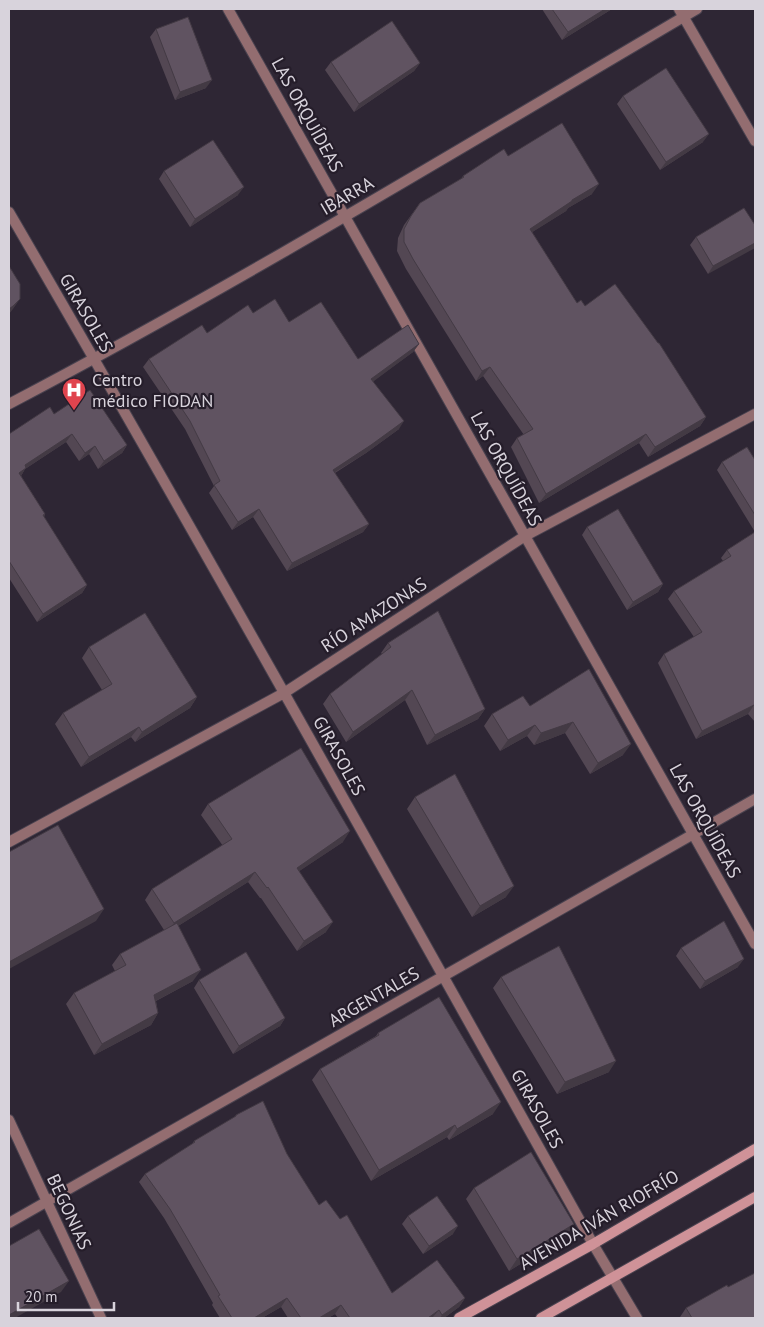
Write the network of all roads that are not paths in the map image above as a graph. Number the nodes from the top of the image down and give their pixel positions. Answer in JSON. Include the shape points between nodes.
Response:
{"nodes":[{"id":1,"x":228,"y":9,"type":"edge"},
{"id":2,"x":697,"y":9,"type":"edge"},
{"id":3,"x":681,"y":13,"type":"edge"},
{"id":4,"x":755,"y":141,"type":"edge"},
{"id":5,"x":9,"y":212,"type":"edge"},
{"id":6,"x":346,"y":216,"type":"junction"},
{"id":7,"x":94,"y":359,"type":"junction"},
{"id":8,"x":9,"y":404,"type":"edge"},
{"id":9,"x":755,"y":414,"type":"edge"},
{"id":10,"x":525,"y":536,"type":"junction"},
{"id":11,"x":284,"y":693,"type":"junction"},
{"id":12,"x":755,"y":799,"type":"edge"},
{"id":13,"x":694,"y":834,"type":"junction"},
{"id":14,"x":9,"y":842,"type":"edge"},
{"id":15,"x":755,"y":944,"type":"edge"},
{"id":16,"x":443,"y":976,"type":"junction"},
{"id":17,"x":9,"y":1120,"type":"edge"},
{"id":18,"x":755,"y":1149,"type":"edge"},
{"id":19,"x":755,"y":1196,"type":"edge"},
{"id":20,"x":46,"y":1202,"type":"junction"},
{"id":21,"x":9,"y":1223,"type":"edge"},
{"id":22,"x":593,"y":1244,"type":"junction"},
{"id":23,"x":612,"y":1277,"type":"junction"},
{"id":24,"x":101,"y":1318,"type":"edge"},
{"id":25,"x":459,"y":1318,"type":"edge"},
{"id":26,"x":541,"y":1318,"type":"edge"},
{"id":27,"x":637,"y":1318,"type":"edge"}],
"edges":[{"from":1,"to":6,"type":"street","name":"LAS ORQUÍDEAS"},
{"from":2,"to":3,"type":"street","name":"IBARRA"},
{"from":3,"to":4,"type":"street"},
{"from":3,"to":6,"type":"street","name":"IBARRA"},
{"from":5,"to":7,"type":"street","name":"GIRASOLES"},
{"from":6,"to":7,"type":"street","name":"IBARRA"},
{"from":6,"to":10,"type":"street","name":"LAS ORQUÍDEAS"},
{"from":7,"to":8,"type":"street","name":"IBARRA"},
{"from":7,"to":11,"type":"street","name":"GIRASOLES"},
{"from":9,"to":10,"type":"street","name":"RÍO AMAZONAS"},
{"from":10,"to":11,"type":"street","name":"RÍO AMAZONAS"},
{"from":10,"to":13,"type":"street","name":"LAS ORQUÍDEAS"},
{"from":11,"to":14,"type":"street","name":"RÍO AMAZONAS"},
{"from":11,"to":16,"type":"street","name":"GIRASOLES"},
{"from":12,"to":13,"type":"street","name":"ARGENTALES"},
{"from":13,"to":15,"type":"street","name":"LAS ORQUÍDEAS"},
{"from":13,"to":16,"type":"street","name":"ARGENTALES"},
{"from":16,"to":20,"type":"street","name":"ARGENTALES"},
{"from":16,"to":22,"type":"street","name":"GIRASOLES"},
{"from":17,"to":20,"type":"street","name":"BEGONIAS"},
{"from":18,"to":22,"type":"main road","name":"AVENIDA IVÁN RIOFRÍO"},
{"from":19,"to":23,"type":"main road"},
{"from":20,"to":21,"type":"street","name":"ARGENTALES"},
{"from":20,"to":24,"type":"street","name":"BEGONIAS"},
{"from":22,"to":23,"type":"street","name":"GIRASOLES"},
{"from":22,"to":25,"type":"main road","name":"AVENIDA IVÁN RIOFRÍO"},
{"from":23,"to":26,"type":"main road"},
{"from":23,"to":27,"type":"street","name":"GIRASOLES"}]}
